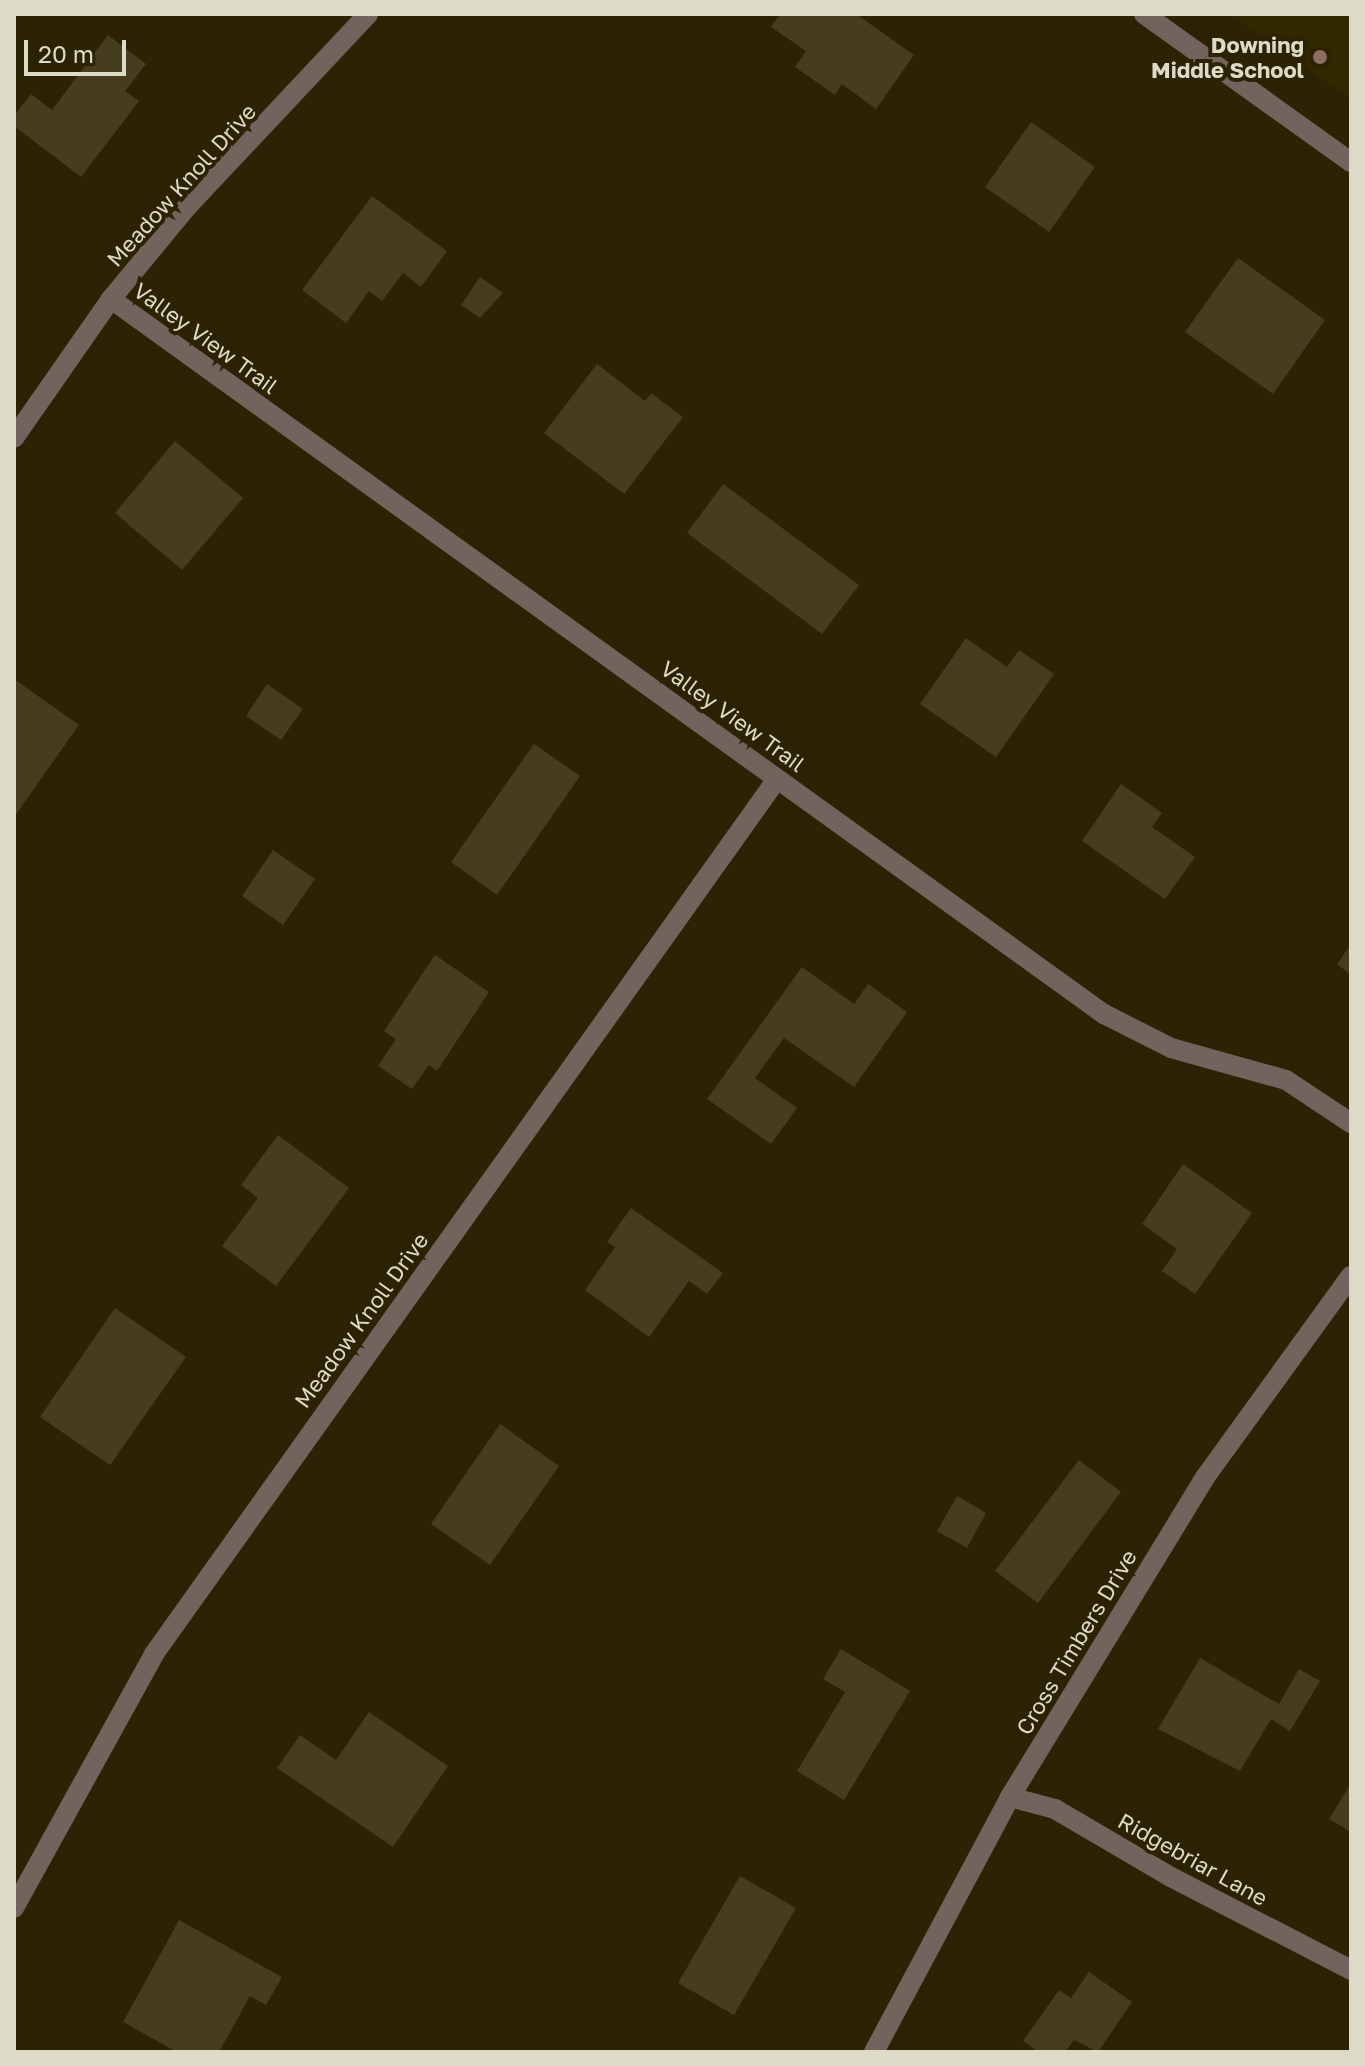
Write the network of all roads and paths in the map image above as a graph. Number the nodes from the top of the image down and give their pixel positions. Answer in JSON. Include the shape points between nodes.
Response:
{"nodes":[{"id":1,"x":368,"y":14,"type":"edge"},
{"id":2,"x":1144,"y":14,"type":"edge"},
{"id":3,"x":1351,"y":162,"type":"edge"},
{"id":4,"x":111,"y":299,"type":"junction"},
{"id":5,"x":14,"y":438,"type":"edge"},
{"id":6,"x":777,"y":779,"type":"junction"},
{"id":7,"x":1351,"y":1123,"type":"edge"},
{"id":8,"x":1351,"y":1276,"type":"edge"},
{"id":9,"x":1010,"y":1797,"type":"junction"},
{"id":10,"x":14,"y":1908,"type":"edge"},
{"id":11,"x":1351,"y":1970,"type":"edge"},
{"id":12,"x":874,"y":2052,"type":"edge"}],
"edges":[{"from":1,"to":4,"type":"street","name":"Meadow Knoll Drive","via":[[186,208]]},
{"from":2,"to":3,"type":"street"},
{"from":4,"to":5,"type":"street","name":"Meadow Knoll Drive"},
{"from":4,"to":6,"type":"street","name":"Valley View Trail"},
{"from":6,"to":7,"type":"street","name":"Valley View Trail","via":[[1104,1014],[1171,1048],[1286,1080]]},
{"from":6,"to":10,"type":"street","name":"Meadow Knoll Drive","via":[[154,1654]]},
{"from":8,"to":9,"type":"street","name":"Cross Timbers Drive","via":[[1206,1476]]},
{"from":9,"to":11,"type":"street","name":"Ridgebriar Lane","via":[[1055,1809],[1171,1877]]},
{"from":9,"to":12,"type":"street","name":"Cross Timbers Drive"}]}
